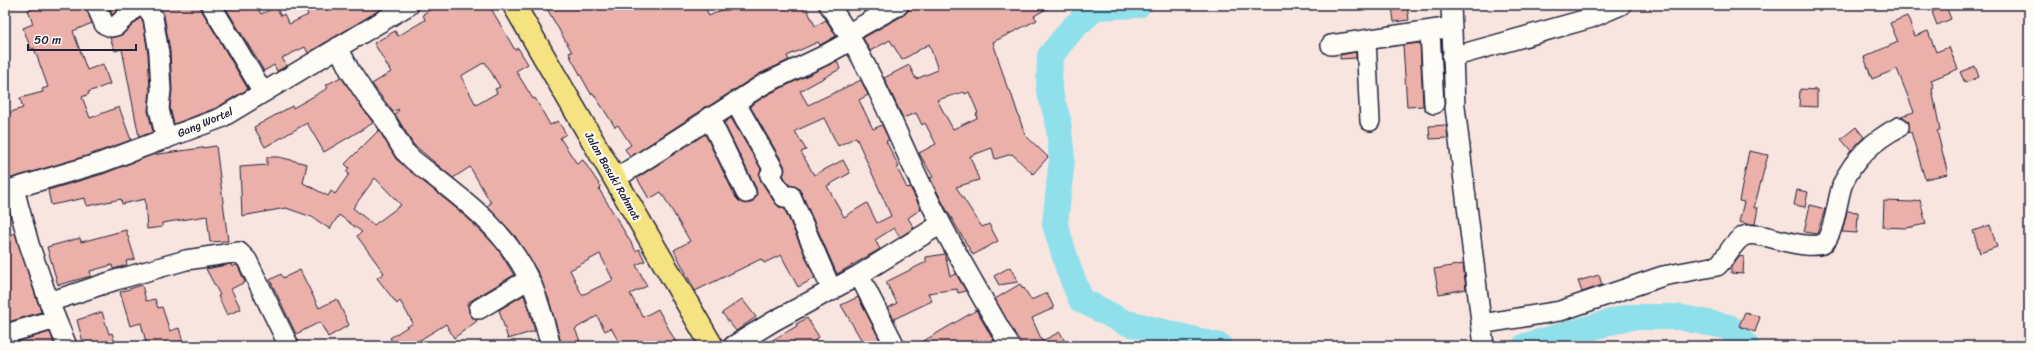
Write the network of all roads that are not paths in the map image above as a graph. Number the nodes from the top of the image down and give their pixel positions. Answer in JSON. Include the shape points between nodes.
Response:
{"nodes":[{"id":1,"x":96,"y":5,"type":"edge"},
{"id":2,"x":211,"y":5,"type":"edge"},
{"id":3,"x":410,"y":5,"type":"edge"},
{"id":4,"x":514,"y":5,"type":"edge"},
{"id":5,"x":829,"y":5,"type":"edge"},
{"id":6,"x":899,"y":5,"type":"edge"},
{"id":7,"x":1450,"y":5,"type":"edge"},
{"id":8,"x":1621,"y":5,"type":"edge"},
{"id":9,"x":146,"y":6,"type":"edge"},
{"id":10,"x":1452,"y":27,"type":"junction"},
{"id":11,"x":1430,"y":30,"type":"junction"},
{"id":12,"x":851,"y":36,"type":"junction"},
{"id":13,"x":1366,"y":40,"type":"junction"},
{"id":14,"x":1331,"y":45,"type":"dead end"},
{"id":15,"x":338,"y":47,"type":"junction"},
{"id":16,"x":1452,"y":57,"type":"junction"},
{"id":17,"x":262,"y":92,"type":"junction"},
{"id":18,"x":735,"y":102,"type":"junction"},
{"id":19,"x":1434,"y":104,"type":"dead end"},
{"id":20,"x":709,"y":117,"type":"junction"},
{"id":21,"x":1370,"y":121,"type":"dead end"},
{"id":22,"x":1899,"y":127,"type":"dead end"},
{"id":23,"x":166,"y":139,"type":"junction"},
{"id":24,"x":614,"y":179,"type":"junction"},
{"id":25,"x":9,"y":190,"type":"edge"},
{"id":26,"x":746,"y":193,"type":"dead end"},
{"id":27,"x":941,"y":224,"type":"junction"},
{"id":28,"x":859,"y":275,"type":"junction"},
{"id":29,"x":529,"y":278,"type":"junction"},
{"id":30,"x":832,"y":291,"type":"junction"},
{"id":31,"x":479,"y":309,"type":"dead end"},
{"id":32,"x":52,"y":310,"type":"junction"},
{"id":33,"x":6,"y":334,"type":"edge"},
{"id":34,"x":1483,"y":337,"type":"edge"},
{"id":35,"x":67,"y":346,"type":"edge"},
{"id":36,"x":289,"y":346,"type":"edge"},
{"id":37,"x":551,"y":346,"type":"edge"},
{"id":38,"x":712,"y":346,"type":"edge"},
{"id":39,"x":733,"y":346,"type":"edge"},
{"id":40,"x":895,"y":346,"type":"edge"},
{"id":41,"x":1010,"y":346,"type":"edge"}],
"edges":[{"from":1,"to":9,"type":"street","via":[[104,24],[111,27]]},
{"from":2,"to":17,"type":"street"},
{"from":3,"to":15,"type":"street","name":"Gang Wortel"},
{"from":4,"to":24,"type":"highway","name":"Jalan Basuki Rahmat"},
{"from":5,"to":12,"type":"street"},
{"from":6,"to":12,"type":"street"},
{"from":7,"to":10,"type":"street"},
{"from":8,"to":16,"type":"street","via":[[1591,18]]},
{"from":9,"to":23,"type":"street","via":[[153,17],[159,54],[160,109]]},
{"from":10,"to":11,"type":"street"},
{"from":10,"to":16,"type":"street"},
{"from":11,"to":13,"type":"street"},
{"from":11,"to":19,"type":"street"},
{"from":12,"to":18,"type":"street","via":[[823,56],[764,84]]},
{"from":12,"to":27,"type":"street"},
{"from":13,"to":14,"type":"street"},
{"from":13,"to":21,"type":"street"},
{"from":15,"to":17,"type":"street","name":"Gang Wortel"},
{"from":15,"to":29,"type":"street","via":[[350,71],[386,121],[404,152],[475,208],[511,247]]},
{"from":16,"to":34,"type":"street","via":[[1459,150]]},
{"from":17,"to":23,"type":"street","name":"Gang Wortel","via":[[220,118]]},
{"from":18,"to":20,"type":"street"},
{"from":18,"to":30,"type":"street","via":[[774,170],[770,175],[784,197],[791,196]]},
{"from":20,"to":24,"type":"street"},
{"from":20,"to":26,"type":"street"},
{"from":22,"to":34,"type":"street","via":[[1876,140],[1857,160],[1843,184],[1827,240],[1823,244],[1802,245],[1750,234],[1739,239],[1722,262],[1713,267],[1663,276]]},
{"from":23,"to":25,"type":"street","name":"Gang Wortel","via":[[100,163]]},
{"from":24,"to":38,"type":"highway","name":"Jalan Basuki Rahmat"},
{"from":25,"to":32,"type":"street"},
{"from":27,"to":28,"type":"street"},
{"from":27,"to":41,"type":"street"},
{"from":28,"to":30,"type":"street"},
{"from":28,"to":40,"type":"street"},
{"from":29,"to":31,"type":"street"},
{"from":29,"to":37,"type":"street","via":[[538,299]]},
{"from":30,"to":39,"type":"street"},
{"from":32,"to":33,"type":"street"},
{"from":32,"to":35,"type":"street"},
{"from":32,"to":36,"type":"street","via":[[116,280],[186,260],[239,252],[247,260]]}]}
